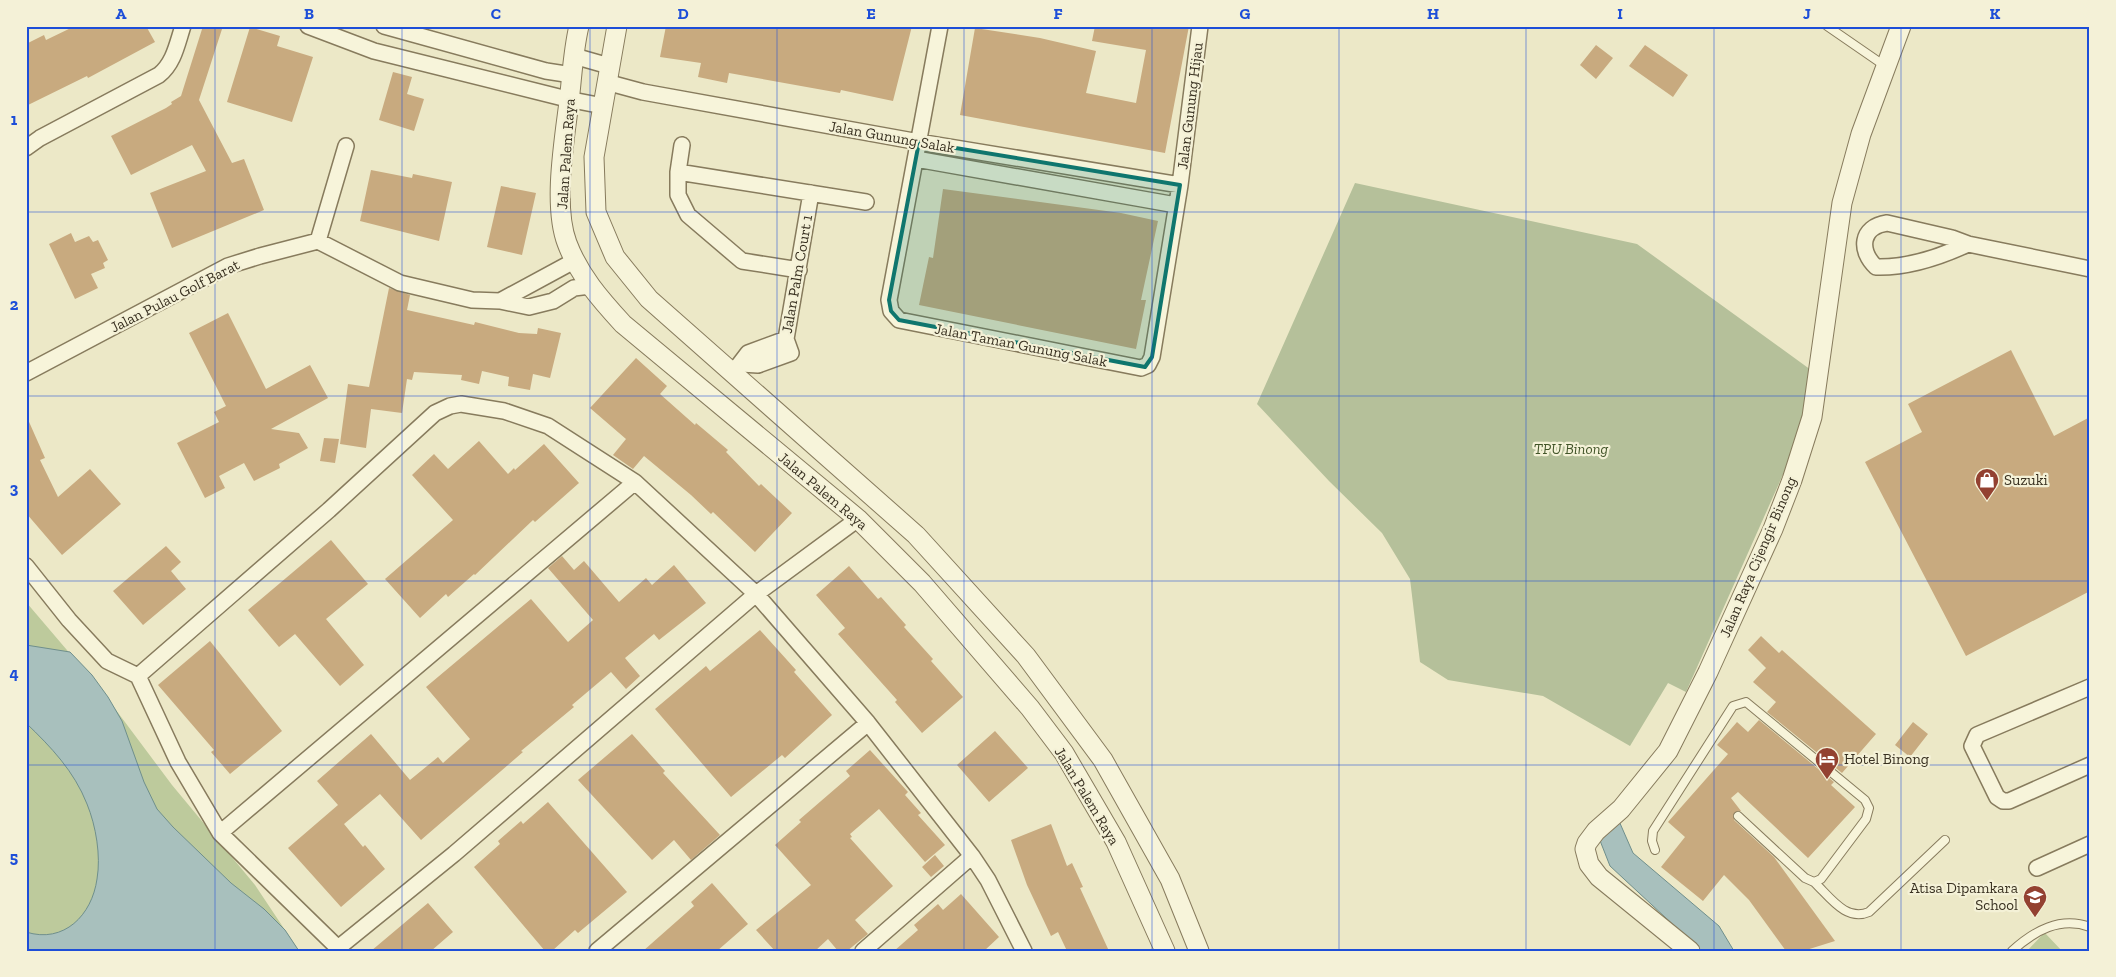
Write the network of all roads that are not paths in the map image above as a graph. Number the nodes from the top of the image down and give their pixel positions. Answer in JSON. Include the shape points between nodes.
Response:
{"nodes":[{"id":1,"x":183,"y":26,"type":"edge"},
{"id":2,"x":308,"y":26,"type":"edge"},
{"id":3,"x":380,"y":26,"type":"edge"},
{"id":4,"x":384,"y":26,"type":"edge"},
{"id":5,"x":579,"y":26,"type":"edge"},
{"id":6,"x":617,"y":26,"type":"edge"},
{"id":7,"x":940,"y":26,"type":"edge"},
{"id":8,"x":1200,"y":26,"type":"edge"},
{"id":9,"x":1827,"y":26,"type":"edge"},
{"id":10,"x":1901,"y":26,"type":"edge"},
{"id":11,"x":374,"y":51,"type":"junction"},
{"id":12,"x":574,"y":56,"type":"junction"},
{"id":13,"x":1885,"y":66,"type":"junction"},
{"id":14,"x":607,"y":74,"type":"junction"},
{"id":15,"x":572,"y":75,"type":"junction"},
{"id":16,"x":569,"y":99,"type":"junction"},
{"id":17,"x":603,"y":106,"type":"junction"},
{"id":18,"x":919,"y":142,"type":"junction"},
{"id":19,"x":682,"y":144,"type":"dead end"},
{"id":20,"x":346,"y":146,"type":"dead end"},
{"id":21,"x":26,"y":148,"type":"edge"},
{"id":22,"x":916,"y":159,"type":"junction"},
{"id":23,"x":678,"y":172,"type":"junction"},
{"id":24,"x":1180,"y":185,"type":"junction"},
{"id":25,"x":811,"y":194,"type":"junction"},
{"id":26,"x":866,"y":202,"type":"dead end"},
{"id":27,"x":1176,"y":205,"type":"junction"},
{"id":28,"x":318,"y":241,"type":"junction"},
{"id":29,"x":1968,"y":244,"type":"junction"},
{"id":30,"x":574,"y":261,"type":"junction"},
{"id":31,"x":2090,"y":269,"type":"edge"},
{"id":32,"x":799,"y":270,"type":"junction"},
{"id":33,"x":590,"y":286,"type":"junction"},
{"id":34,"x":500,"y":301,"type":"junction"},
{"id":35,"x":786,"y":339,"type":"junction"},
{"id":36,"x":737,"y":369,"type":"junction"},
{"id":37,"x":26,"y":373,"type":"edge"},
{"id":38,"x":711,"y":397,"type":"junction"},
{"id":39,"x":635,"y":482,"type":"junction"},
{"id":40,"x":858,"y":519,"type":"junction"},
{"id":41,"x":26,"y":566,"type":"edge"},
{"id":42,"x":756,"y":594,"type":"junction"},
{"id":43,"x":138,"y":676,"type":"junction"},
{"id":44,"x":2089,"y":688,"type":"edge"},
{"id":45,"x":868,"y":723,"type":"junction"},
{"id":46,"x":2090,"y":765,"type":"edge"},
{"id":47,"x":1738,"y":816,"type":"dead end"},
{"id":48,"x":220,"y":833,"type":"junction"},
{"id":49,"x":1945,"y":840,"type":"dead end"},
{"id":50,"x":2090,"y":844,"type":"edge"},
{"id":51,"x":1655,"y":850,"type":"dead end"},
{"id":52,"x":972,"y":856,"type":"junction"},
{"id":53,"x":2037,"y":868,"type":"dead end"},
{"id":54,"x":1814,"y":882,"type":"junction"},
{"id":55,"x":2090,"y":927,"type":"edge"},
{"id":56,"x":339,"y":950,"type":"edge"},
{"id":57,"x":597,"y":951,"type":"edge"},
{"id":58,"x":863,"y":951,"type":"edge"},
{"id":59,"x":1024,"y":951,"type":"edge"},
{"id":60,"x":1165,"y":951,"type":"edge"},
{"id":61,"x":1199,"y":951,"type":"edge"},
{"id":62,"x":1690,"y":951,"type":"edge"},
{"id":63,"x":2012,"y":951,"type":"edge"}],
"edges":[{"from":1,"to":21,"type":"street","via":[[168,68],[159,75]]},
{"from":2,"to":11,"type":"street"},
{"from":3,"to":11,"type":"street"},
{"from":4,"to":15,"type":"street","via":[[546,72]]},
{"from":5,"to":12,"type":"street","name":"Jalan Palem Raya"},
{"from":6,"to":14,"type":"street","name":"Jalan Palem Raya"},
{"from":7,"to":18,"type":"street"},
{"from":8,"to":24,"type":"street","name":"Jalan Gunung Hijau"},
{"from":9,"to":13,"type":"lane"},
{"from":10,"to":13,"type":"street","name":"Jalan Raya Cijengir Binong"},
{"from":11,"to":16,"type":"street"},
{"from":12,"to":14,"type":"street","name":"Jalan Gunung Salak"},
{"from":12,"to":15,"type":"street","name":"Jalan Palem Raya"},
{"from":13,"to":62,"type":"street","name":"Jalan Raya Cijengir Binong","via":[[1861,134],[1842,203],[1812,417],[1792,480],[1692,707],[1668,751],[1621,809],[1590,838],[1585,849],[1599,877]]},
{"from":14,"to":17,"type":"street","name":"Jalan Palem Raya"},
{"from":14,"to":18,"type":"street","name":"Jalan Gunung Salak","via":[[644,92]]},
{"from":15,"to":16,"type":"street","name":"Jalan Palem Raya"},
{"from":16,"to":17,"type":"street"},
{"from":16,"to":30,"type":"street","name":"Jalan Palem Raya","via":[[561,214]]},
{"from":17,"to":36,"type":"street","name":"Jalan Palem Raya","via":[[594,157],[596,212],[614,257],[649,298]]},
{"from":18,"to":22,"type":"street"},
{"from":18,"to":24,"type":"street","name":"Jalan Gunung Salak"},
{"from":19,"to":23,"type":"street"},
{"from":20,"to":28,"type":"street"},
{"from":22,"to":27,"type":"street","name":"Jalan Gunung Salak"},
{"from":22,"to":27,"type":"street","name":"Jalan Taman Gunung Salak","via":[[889,300],[894,316],[899,320],[1142,368],[1152,357]]},
{"from":23,"to":25,"type":"street","name":"Jalan Palm Court 1"},
{"from":23,"to":32,"type":"street","via":[[678,195],[688,215],[742,261]]},
{"from":24,"to":27,"type":"street","name":"Jalan Gunung Hijau"},
{"from":25,"to":26,"type":"street","name":"Jalan Palm Court 1"},
{"from":25,"to":32,"type":"street","name":"Jalan Palm Court 1"},
{"from":28,"to":34,"type":"street","via":[[400,283],[472,300]]},
{"from":28,"to":37,"type":"street","name":"Jalan Pulau Golf Barat","via":[[228,266]]},
{"from":29,"to":29,"type":"street","via":[[1948,254],[1894,268],[1876,267],[1866,256],[1865,240],[1871,228],[1887,223]]},
{"from":29,"to":31,"type":"street"},
{"from":30,"to":33,"type":"street","name":"Jalan Palem Raya"},
{"from":30,"to":34,"type":"street"},
{"from":32,"to":35,"type":"street","name":"Jalan Palm Court 1"},
{"from":33,"to":34,"type":"street","via":[[574,288],[548,303],[529,307]]},
{"from":33,"to":38,"type":"street","name":"Jalan Palem Raya","via":[[623,324]]},
{"from":35,"to":36,"type":"street","via":[[748,354]]},
{"from":35,"to":36,"type":"street","name":"Jalan Palm Court 1","via":[[791,353]]},
{"from":36,"to":38,"type":"street"},
{"from":36,"to":61,"type":"street","name":"Jalan Palem Raya","via":[[916,535],[1026,656],[1103,760],[1170,879]]},
{"from":38,"to":40,"type":"street","name":"Jalan Palem Raya"},
{"from":39,"to":42,"type":"street"},
{"from":39,"to":43,"type":"street","via":[[548,426],[504,411],[460,404],[450,406],[435,414],[330,510]]},
{"from":39,"to":48,"type":"street"},
{"from":40,"to":42,"type":"street"},
{"from":40,"to":60,"type":"street","name":"Jalan Palem Raya","via":[[922,583],[1030,708],[1064,753],[1116,842]]},
{"from":41,"to":43,"type":"street","via":[[107,661]]},
{"from":42,"to":45,"type":"street"},
{"from":42,"to":56,"type":"street"},
{"from":43,"to":48,"type":"street","via":[[178,762]]},
{"from":44,"to":46,"type":"street","via":[[1976,735],[1972,746],[1997,797],[2003,801],[2010,801]]},
{"from":45,"to":52,"type":"street"},
{"from":45,"to":57,"type":"street"},
{"from":47,"to":54,"type":"lane","via":[[1805,878]]},
{"from":48,"to":56,"type":"street"},
{"from":49,"to":54,"type":"lane","via":[[1862,915],[1848,914]]},
{"from":50,"to":53,"type":"street"},
{"from":51,"to":54,"type":"lane","via":[[1653,831],[1733,706],[1748,702],[1865,800],[1870,808],[1866,819],[1821,879]]},
{"from":52,"to":58,"type":"street"},
{"from":52,"to":59,"type":"street","via":[[988,880]]},
{"from":55,"to":63,"type":"lane","via":[[2066,923],[2053,925],[2029,935]]}]}
